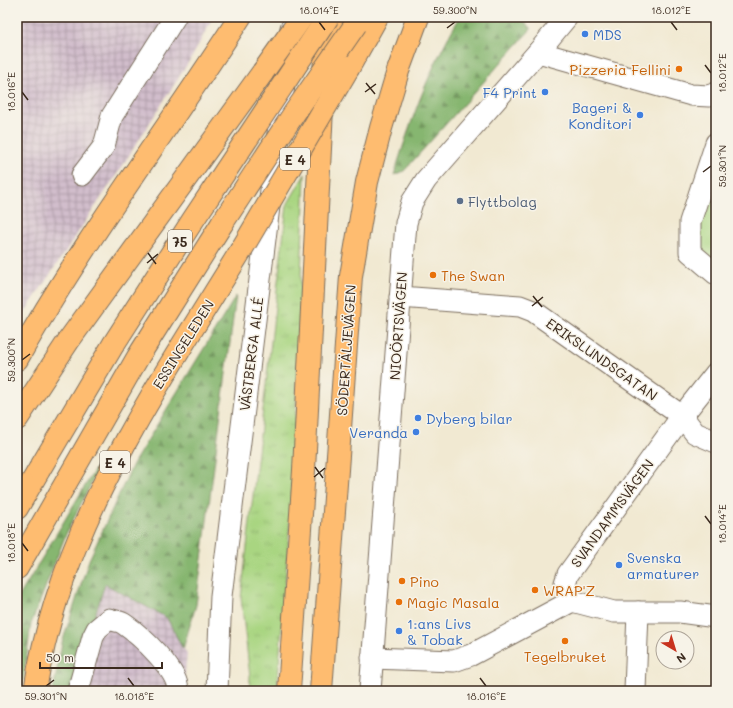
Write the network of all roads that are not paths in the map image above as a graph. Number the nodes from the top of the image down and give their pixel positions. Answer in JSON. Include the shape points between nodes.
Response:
{"nodes":[{"id":1,"x":175,"y":17,"type":"edge"},
{"id":2,"x":240,"y":17,"type":"edge"},
{"id":3,"x":293,"y":17,"type":"edge"},
{"id":4,"x":302,"y":17,"type":"edge"},
{"id":5,"x":328,"y":17,"type":"edge"},
{"id":6,"x":332,"y":17,"type":"edge"},
{"id":7,"x":377,"y":17,"type":"edge"},
{"id":8,"x":418,"y":17,"type":"edge"},
{"id":9,"x":567,"y":17,"type":"edge"},
{"id":10,"x":358,"y":20,"type":"edge"},
{"id":11,"x":538,"y":52,"type":"junction"},
{"id":12,"x":716,"y":93,"type":"edge"},
{"id":13,"x":716,"y":143,"type":"edge"},
{"id":14,"x":82,"y":175,"type":"dead end"},
{"id":15,"x":716,"y":274,"type":"edge"},
{"id":16,"x":400,"y":297,"type":"junction"},
{"id":17,"x":17,"y":359,"type":"edge"},
{"id":18,"x":716,"y":373,"type":"edge"},
{"id":19,"x":682,"y":416,"type":"junction"},
{"id":20,"x":17,"y":419,"type":"edge"},
{"id":21,"x":716,"y":442,"type":"edge"},
{"id":22,"x":17,"y":508,"type":"edge"},
{"id":23,"x":17,"y":568,"type":"edge"},
{"id":24,"x":572,"y":601,"type":"junction"},
{"id":25,"x":638,"y":612,"type":"junction"},
{"id":26,"x":716,"y":617,"type":"edge"},
{"id":27,"x":372,"y":658,"type":"junction"},
{"id":28,"x":35,"y":691,"type":"edge"},
{"id":29,"x":78,"y":691,"type":"edge"},
{"id":30,"x":178,"y":691,"type":"edge"},
{"id":31,"x":217,"y":691,"type":"edge"},
{"id":32,"x":289,"y":691,"type":"edge"},
{"id":33,"x":321,"y":691,"type":"edge"},
{"id":34,"x":370,"y":691,"type":"edge"},
{"id":35,"x":636,"y":691,"type":"edge"}],
"edges":[{"from":1,"to":14,"type":"street","via":[[112,116],[104,146]]},
{"from":2,"to":17,"type":"main road","via":[[102,221]]},
{"from":3,"to":31,"type":"street","name":"VÄSTBERGA ALLÉ","via":[[221,596]]},
{"from":4,"to":20,"type":"main road","bridge":true,"via":[[69,340]]},
{"from":5,"to":22,"type":"main road","number":"75","bridge":true,"via":[[121,332]]},
{"from":6,"to":32,"type":"main road","via":[[324,72],[304,470]]},
{"from":7,"to":28,"type":"main road","name":"ESSINGELEDEN","number":"E 4","bridge":true,"via":[[240,252],[139,415],[106,480],[74,549],[50,616]]},
{"from":8,"to":33,"type":"main road","name":"SÖDERTÄLJEVÄGEN","via":[[398,71],[367,182],[351,276]]},
{"from":9,"to":11,"type":"street","name":"NIOÖRTSVÄGEN"},
{"from":10,"to":23,"type":"main road","number":"75","bridge":true,"via":[[223,222],[138,357]]},
{"from":11,"to":12,"type":"street","via":[[691,95],[709,96]]},
{"from":11,"to":16,"type":"street","name":"NIOÖRTSVÄGEN","via":[[448,152],[412,202],[406,223]]},
{"from":13,"to":15,"type":"street","via":[[690,222],[690,252]]},
{"from":16,"to":19,"type":"street","name":"ERIKSLUNDSGATAN","via":[[527,308]]},
{"from":16,"to":27,"type":"street","name":"NIOÖRTSVÄGEN"},
{"from":18,"to":19,"type":"street","name":"SVANDAMMSVÄGEN"},
{"from":19,"to":21,"type":"street","name":"ERIKSLUNDSGATAN","via":[[695,433]]},
{"from":19,"to":24,"type":"street","name":"SVANDAMMSVÄGEN","via":[[568,574],[565,583]]},
{"from":24,"to":25,"type":"street","via":[[614,612]]},
{"from":24,"to":27,"type":"street","via":[[471,655],[454,661]]},
{"from":25,"to":26,"type":"street","via":[[680,612]]},
{"from":25,"to":35,"type":"street"},
{"from":27,"to":34,"type":"street","name":"NIOÖRTSVÄGEN"},
{"from":29,"to":30,"type":"street","via":[[93,637],[97,629],[109,619],[122,623],[166,664]]}]}
